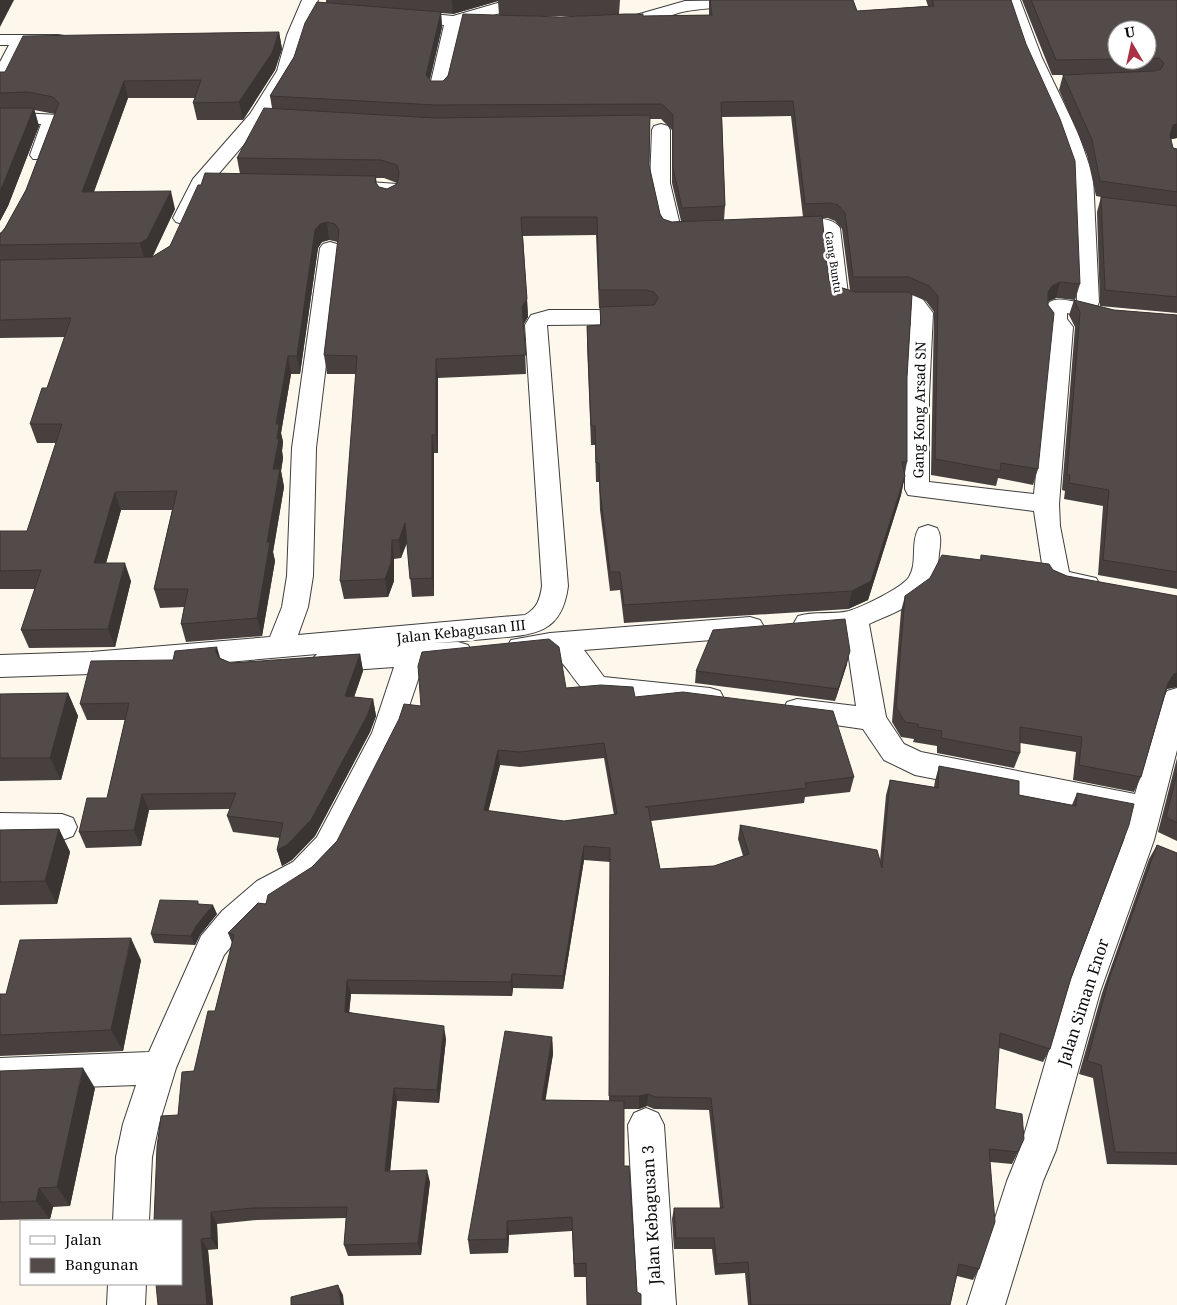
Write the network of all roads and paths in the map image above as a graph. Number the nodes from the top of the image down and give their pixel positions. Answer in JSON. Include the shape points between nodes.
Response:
{"nodes":[{"id":1,"x":526,"y":0,"type":"edge"},
{"id":2,"x":761,"y":0,"type":"edge"},
{"id":3,"x":1012,"y":0,"type":"edge"},
{"id":4,"x":313,"y":6,"type":"edge"},
{"id":5,"x":390,"y":15,"type":"edge"},
{"id":6,"x":459,"y":21,"type":"junction"},
{"id":7,"x":502,"y":23,"type":"edge"},
{"id":8,"x":599,"y":23,"type":"edge"},
{"id":9,"x":0,"y":40,"type":"edge"},
{"id":10,"x":21,"y":40,"type":"junction"},
{"id":11,"x":70,"y":40,"type":"edge"},
{"id":12,"x":0,"y":78,"type":"edge"},
{"id":13,"x":438,"y":90,"type":"edge"},
{"id":14,"x":257,"y":117,"type":"junction"},
{"id":15,"x":0,"y":118,"type":"edge"},
{"id":16,"x":282,"y":118,"type":"edge"},
{"id":17,"x":653,"y":126,"type":"dead end"},
{"id":18,"x":34,"y":172,"type":"edge"},
{"id":19,"x":200,"y":183,"type":"junction"},
{"id":20,"x":227,"y":183,"type":"edge"},
{"id":21,"x":319,"y":186,"type":"edge"},
{"id":22,"x":389,"y":199,"type":"edge"},
{"id":23,"x":764,"y":228,"type":"edge"},
{"id":24,"x":718,"y":230,"type":"edge"},
{"id":25,"x":175,"y":236,"type":"edge"},
{"id":26,"x":330,"y":248,"type":"dead end"},
{"id":27,"x":918,"y":306,"type":"joint"},
{"id":28,"x":1086,"y":311,"type":"junction"},
{"id":29,"x":1109,"y":316,"type":"edge"},
{"id":30,"x":645,"y":317,"type":"edge"},
{"id":31,"x":1046,"y":504,"type":"junction"},
{"id":32,"x":928,"y":534,"type":"dead end"},
{"id":33,"x":1110,"y":589,"type":"edge"},
{"id":34,"x":852,"y":621,"type":"junction"},
{"id":35,"x":550,"y":643,"type":"junction"},
{"id":36,"x":280,"y":646,"type":"junction"},
{"id":37,"x":412,"y":656,"type":"junction"},
{"id":38,"x":91,"y":663,"type":"junction"},
{"id":39,"x":0,"y":666,"type":"edge"},
{"id":40,"x":1177,"y":699,"type":"edge"},
{"id":41,"x":731,"y":702,"type":"edge"},
{"id":42,"x":769,"y":707,"type":"edge"},
{"id":43,"x":872,"y":719,"type":"junction"},
{"id":44,"x":1146,"y":808,"type":"junction"},
{"id":45,"x":0,"y":826,"type":"edge"},
{"id":46,"x":62,"y":827,"type":"dead end"},
{"id":47,"x":159,"y":1068,"type":"junction"},
{"id":48,"x":0,"y":1074,"type":"edge"},
{"id":49,"x":646,"y":1125,"type":"dead end"},
{"id":50,"x":130,"y":1220,"type":"edge"},
{"id":51,"x":127,"y":1285,"type":"edge"},
{"id":52,"x":126,"y":1305,"type":"edge"},
{"id":53,"x":657,"y":1305,"type":"edge"},
{"id":54,"x":986,"y":1305,"type":"edge"}],
"edges":[{"from":1,"to":6,"type":"street"},
{"from":2,"to":8,"type":"street","via":[[685,6],[638,20]]},
{"from":3,"to":28,"type":"street","via":[[1033,58],[1055,82],[1093,204]]},
{"from":4,"to":14,"type":"street","via":[[286,71]]},
{"from":5,"to":6,"type":"street"},
{"from":6,"to":7,"type":"street"},
{"from":6,"to":13,"type":"street"},
{"from":9,"to":10,"type":"street"},
{"from":10,"to":11,"type":"street"},
{"from":10,"to":12,"type":"street"},
{"from":14,"to":16,"type":"street"},
{"from":14,"to":19,"type":"street"},
{"from":15,"to":18,"type":"street","via":[[53,120]]},
{"from":17,"to":24,"type":"street","via":[[660,183],[671,232]]},
{"from":19,"to":20,"type":"street"},
{"from":19,"to":25,"type":"street"},
{"from":21,"to":22,"type":"street","via":[[390,188]]},
{"from":23,"to":27,"type":"street","name":"Gang Buntu","via":[[828,226],[838,298],[850,302],[905,301]]},
{"from":26,"to":36,"type":"street","via":[[304,448],[300,576],[295,607]]},
{"from":27,"to":31,"type":"street","name":"Gang Kong Arsad SN","via":[[922,313],[917,396],[917,489]]},
{"from":28,"to":29,"type":"street"},
{"from":28,"to":31,"type":"street","via":[[1056,307],[1056,321],[1062,327]]},
{"from":30,"to":36,"type":"street","name":"Jalan Kebagusan III","via":[[549,317],[539,320],[536,325],[555,586],[554,599],[542,620],[520,626]]},
{"from":31,"to":33,"type":"street","via":[[1057,577]]},
{"from":32,"to":34,"type":"street","via":[[920,583]]},
{"from":34,"to":35,"type":"street"},
{"from":34,"to":43,"type":"street","via":[[858,629]]},
{"from":35,"to":37,"type":"street"},
{"from":35,"to":41,"type":"street","via":[[565,647],[590,682],[598,686]]},
{"from":36,"to":38,"type":"street","name":"Jalan Kebagusan III"},
{"from":37,"to":38,"type":"street","via":[[271,666],[141,670],[113,670]]},
{"from":37,"to":47,"type":"street","via":[[386,733],[328,846],[304,871],[268,891],[233,921],[212,946]]},
{"from":38,"to":39,"type":"street","name":"Jalan Kebagusan III"},
{"from":40,"to":44,"type":"street","name":"Jalan Siman Enor"},
{"from":42,"to":43,"type":"street"},
{"from":43,"to":44,"type":"street","via":[[894,752],[915,763]]},
{"from":44,"to":54,"type":"street","name":"Jalan Siman Enor","via":[[1151,845],[1083,992],[1038,1150]]},
{"from":45,"to":46,"type":"street"},
{"from":47,"to":48,"type":"street"},
{"from":47,"to":50,"type":"street","via":[[134,1157]]},
{"from":49,"to":53,"type":"street","name":"Jalan Kebagusan 3"},
{"from":51,"to":52,"type":"street"}]}
